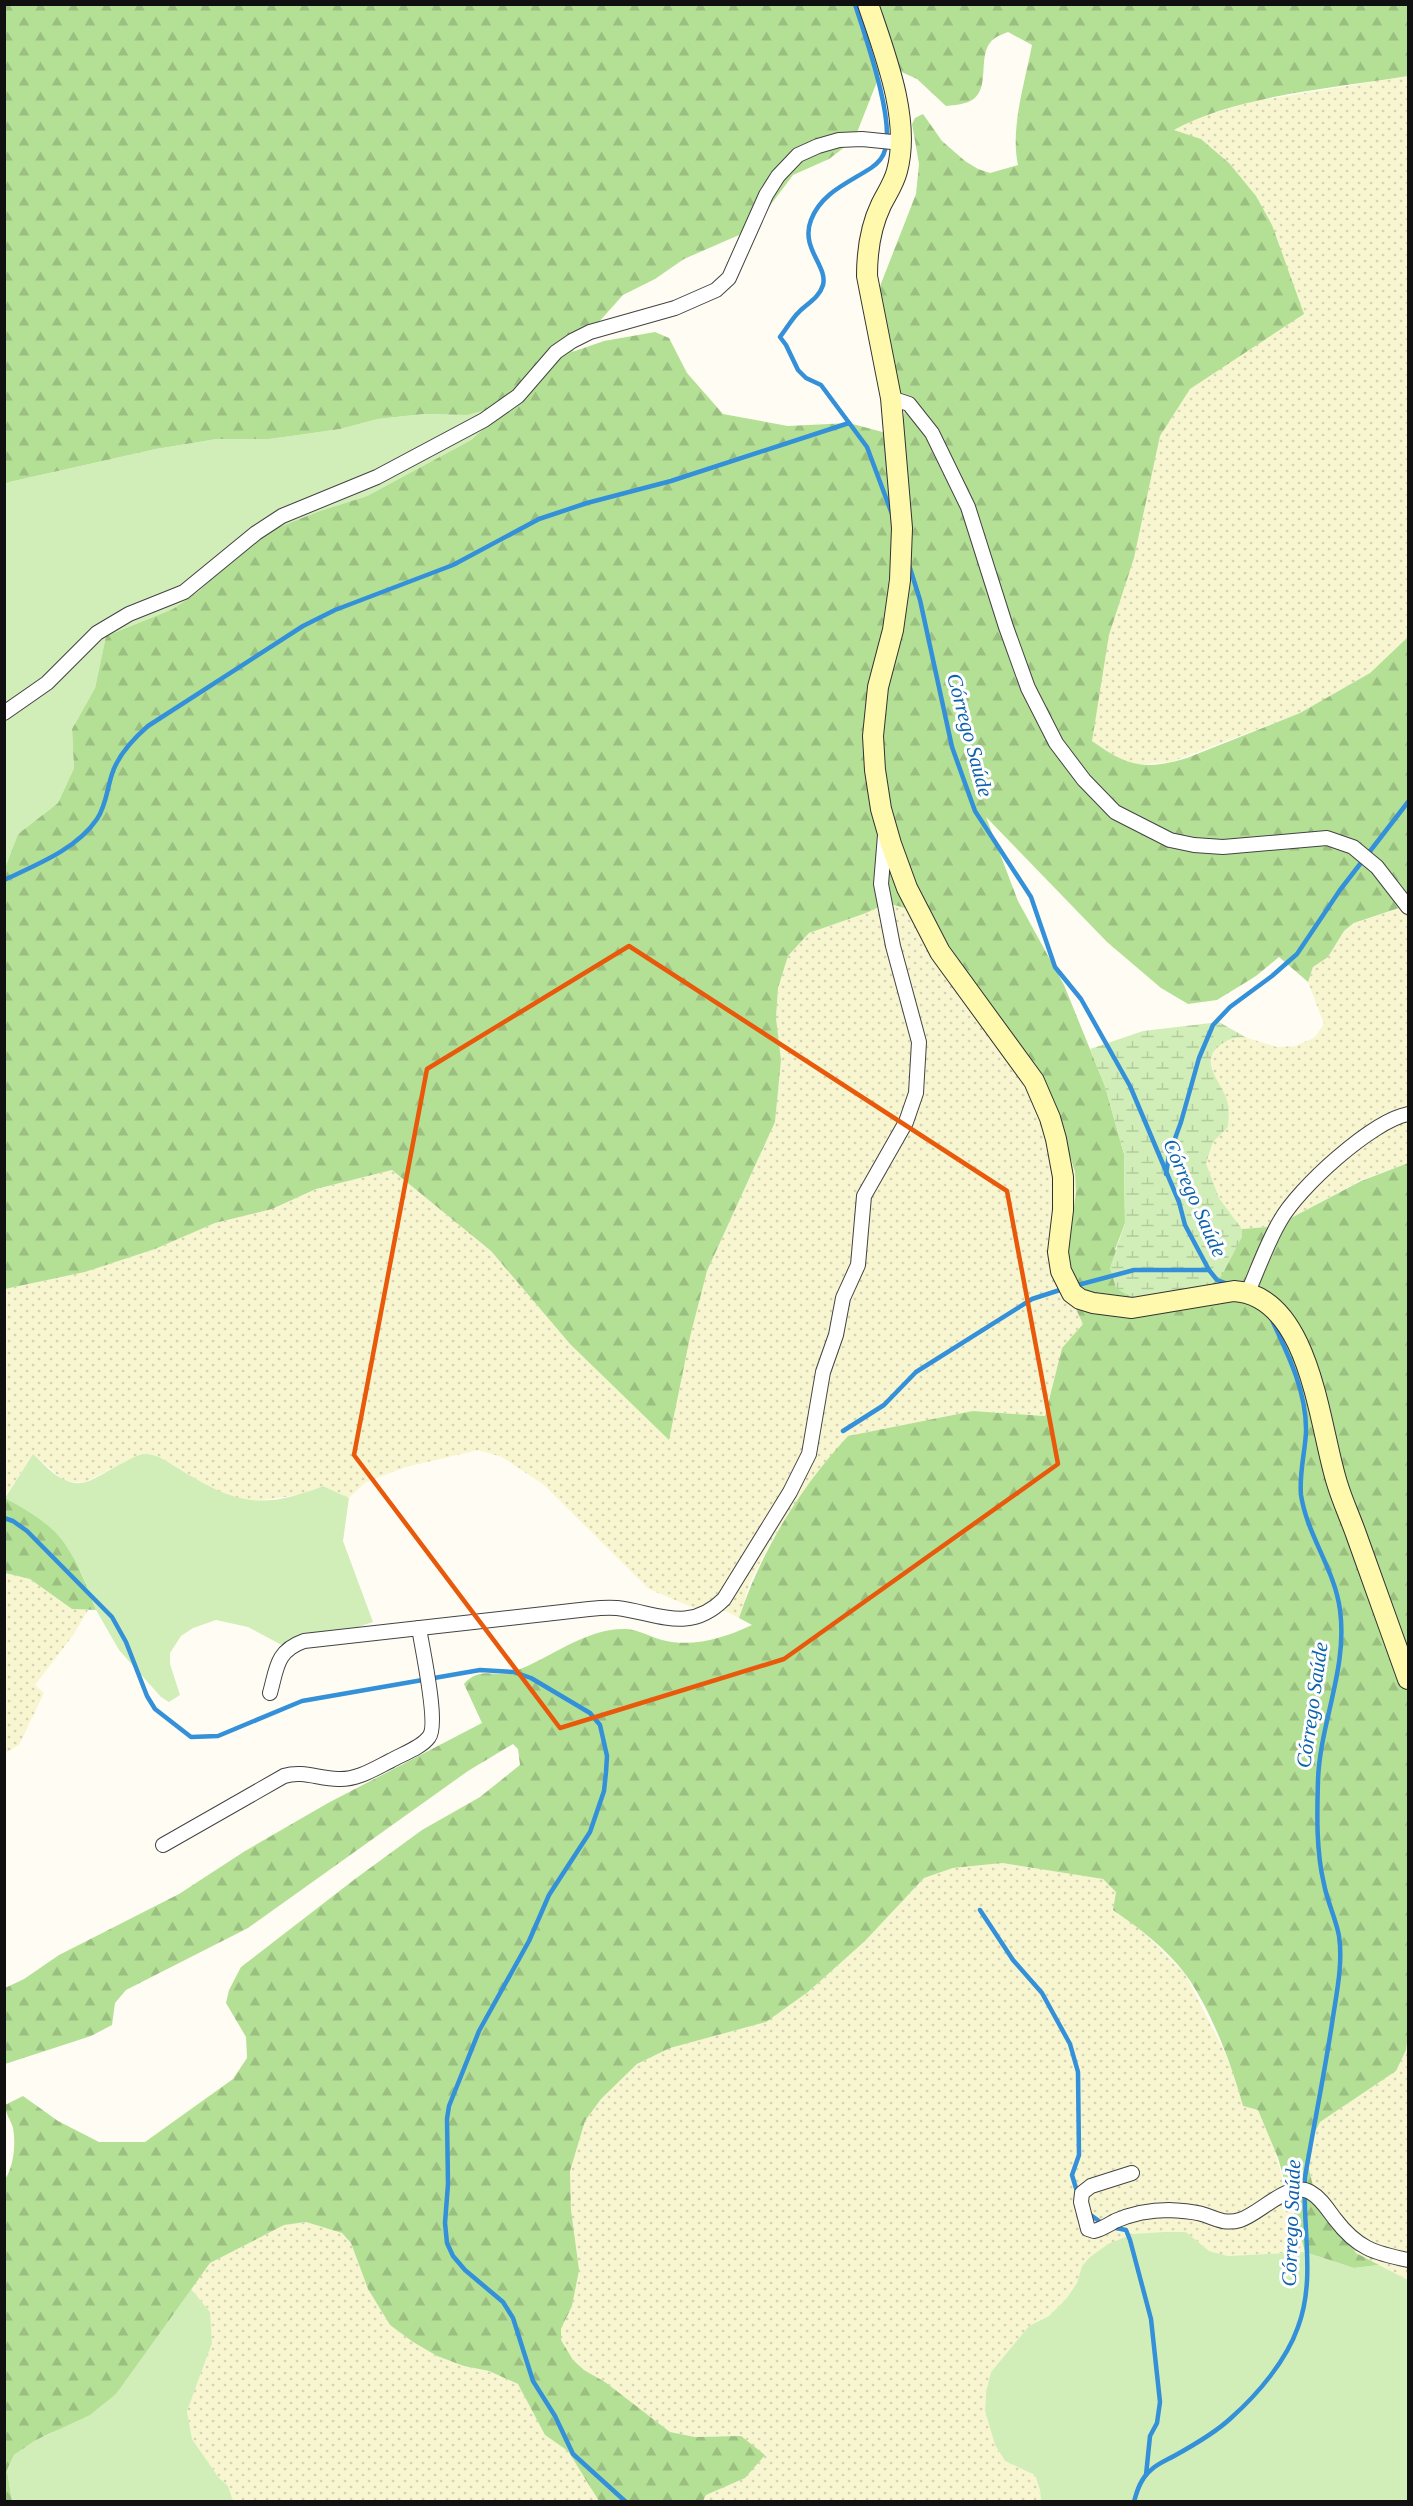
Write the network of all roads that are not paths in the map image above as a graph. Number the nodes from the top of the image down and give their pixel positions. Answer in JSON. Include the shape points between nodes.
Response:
{"nodes":[{"id":1,"x":868,"y":4,"type":"edge"},
{"id":2,"x":902,"y":143,"type":"junction"},
{"id":3,"x":891,"y":398,"type":"junction"},
{"id":4,"x":4,"y":713,"type":"edge"},
{"id":5,"x":886,"y":827,"type":"junction"},
{"id":6,"x":1408,"y":908,"type":"edge"},
{"id":7,"x":1408,"y":1114,"type":"edge"},
{"id":8,"x":1248,"y":1292,"type":"junction"},
{"id":9,"x":419,"y":1628,"type":"junction"},
{"id":10,"x":1408,"y":1679,"type":"edge"},
{"id":11,"x":270,"y":1693,"type":"dead end"},
{"id":12,"x":163,"y":1845,"type":"dead end"},
{"id":13,"x":1132,"y":2173,"type":"dead end"},
{"id":14,"x":1408,"y":2260,"type":"edge"}],
"edges":[{"from":1,"to":2,"type":"street","via":[[885,54]]},
{"from":2,"to":3,"type":"street","via":[[896,174],[872,226],[867,258],[867,276]]},
{"from":2,"to":4,"type":"street","via":[[839,140],[798,155],[766,195],[738,262],[716,290],[675,308],[590,332],[572,341],[556,352],[518,396],[484,420],[377,477],[282,516],[184,592],[129,614],[97,633],[47,682]]},
{"from":3,"to":5,"type":"street","via":[[902,528],[900,580],[893,630],[878,687],[873,736]]},
{"from":3,"to":6,"type":"street","via":[[909,404],[932,433],[968,507],[1028,688],[1056,743],[1115,812],[1170,840],[1194,845],[1223,847],[1327,838],[1353,847],[1377,867]]},
{"from":5,"to":8,"type":"street","via":[[924,925],[1034,1082],[1050,1118],[1062,1177],[1060,1272],[1072,1293],[1093,1303],[1132,1308]]},
{"from":5,"to":9,"type":"street","via":[[882,884],[893,946],[919,1042],[916,1093],[906,1122],[864,1196],[858,1265],[843,1298],[823,1372],[809,1454],[790,1492],[724,1599],[702,1616],[676,1619],[617,1608],[589,1609]]},
{"from":7,"to":8,"type":"street","via":[[1378,1126],[1300,1194],[1280,1220]]},
{"from":8,"to":10,"type":"street","via":[[1266,1301],[1278,1315],[1305,1361],[1336,1482]]},
{"from":9,"to":11,"type":"street","via":[[293,1645],[282,1654]]},
{"from":9,"to":12,"type":"street","via":[[434,1722],[430,1737],[353,1778],[302,1773],[284,1776]]},
{"from":13,"to":14,"type":"street","via":[[1091,2186],[1082,2193],[1088,2229],[1094,2231],[1129,2217],[1168,2210],[1233,2222],[1282,2195],[1303,2189],[1311,2192],[1361,2246]]}]}
